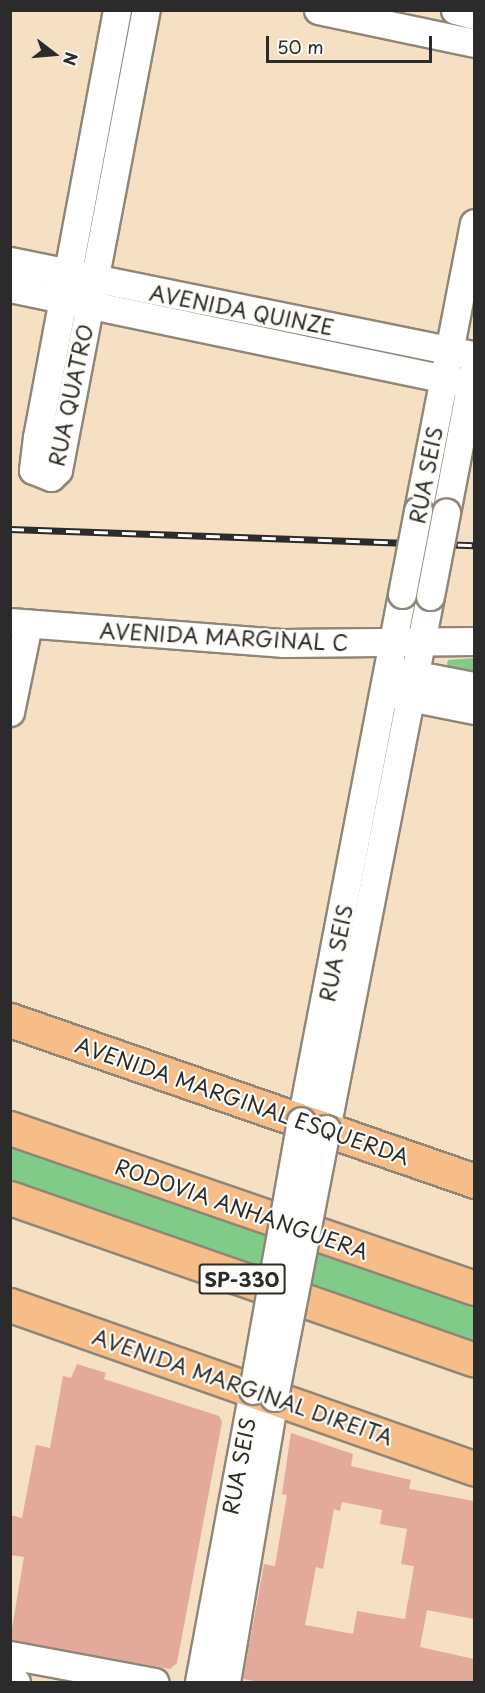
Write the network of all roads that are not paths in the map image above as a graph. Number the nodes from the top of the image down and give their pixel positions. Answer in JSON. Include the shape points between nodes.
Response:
{"nodes":[{"id":1,"x":117,"y":10,"type":"edge"},
{"id":2,"x":146,"y":10,"type":"edge"},
{"id":3,"x":318,"y":10,"type":"edge"},
{"id":4,"x":455,"y":10,"type":"edge"},
{"id":5,"x":474,"y":15,"type":"edge"},
{"id":6,"x":474,"y":43,"type":"edge"},
{"id":7,"x":474,"y":223,"type":"edge"},
{"id":8,"x":10,"y":261,"type":"edge"},
{"id":9,"x":65,"y":286,"type":"junction"},
{"id":10,"x":10,"y":288,"type":"edge"},
{"id":11,"x":92,"y":292,"type":"junction"},
{"id":12,"x":462,"y":353,"type":"edge"},
{"id":13,"x":463,"y":375,"type":"edge"},
{"id":14,"x":19,"y":623,"type":"edge"},
{"id":15,"x":474,"y":641,"type":"edge"},
{"id":16,"x":393,"y":643,"type":"junction"},
{"id":17,"x":420,"y":643,"type":"junction"},
{"id":18,"x":386,"y":681,"type":"junction"},
{"id":19,"x":412,"y":686,"type":"junction"},
{"id":20,"x":474,"y":686,"type":"edge"},
{"id":21,"x":474,"y":710,"type":"edge"},
{"id":22,"x":10,"y":712,"type":"edge"},
{"id":23,"x":10,"y":1020,"type":"edge"},
{"id":24,"x":313,"y":1125,"type":"junction"},
{"id":25,"x":10,"y":1128,"type":"edge"},
{"id":26,"x":474,"y":1181,"type":"edge"},
{"id":27,"x":10,"y":1198,"type":"edge"},
{"id":28,"x":474,"y":1288,"type":"edge"},
{"id":29,"x":10,"y":1305,"type":"edge"},
{"id":30,"x":474,"y":1360,"type":"edge"},
{"id":31,"x":263,"y":1393,"type":"junction"},
{"id":32,"x":474,"y":1468,"type":"edge"},
{"id":33,"x":10,"y":1655,"type":"edge"},
{"id":34,"x":10,"y":1681,"type":"edge"},
{"id":35,"x":16,"y":1683,"type":"edge"},
{"id":36,"x":154,"y":1683,"type":"edge"},
{"id":37,"x":199,"y":1683,"type":"edge"},
{"id":38,"x":226,"y":1683,"type":"edge"}],
"edges":[{"from":1,"to":9,"type":"street","name":"RUA QUATRO"},
{"from":2,"to":11,"type":"street","name":"RUA QUATRO"},
{"from":3,"to":6,"type":"street"},
{"from":4,"to":5,"type":"street"},
{"from":7,"to":12,"type":"street","name":"RUA SEIS"},
{"from":8,"to":9,"type":"street","name":"AVENIDA QUINZE"},
{"from":9,"to":10,"type":"street","name":"AVENIDA QUINZE"},
{"from":9,"to":11,"type":"street","name":"AVENIDA QUINZE"},
{"from":9,"to":11,"type":"street","name":"RUA QUATRO","via":[[50,440]]},
{"from":11,"to":12,"type":"street","name":"AVENIDA QUINZE"},
{"from":11,"to":13,"type":"street","name":"AVENIDA QUINZE"},
{"from":12,"to":13,"type":"street","name":"RUA SEIS"},
{"from":13,"to":16,"type":"street","name":"RUA SEIS","bridge":true,"via":[[418,511]]},
{"from":13,"to":17,"type":"street","name":"RUA SEIS","bridge":true,"via":[[446,513]]},
{"from":14,"to":16,"type":"street","name":"AVENIDA MARGINAL C","via":[[284,643]]},
{"from":14,"to":22,"type":"street"},
{"from":15,"to":17,"type":"street","name":"AVENIDA MARGINAL C"},
{"from":16,"to":17,"type":"street","name":"AVENIDA MARGINAL C"},
{"from":16,"to":18,"type":"street","name":"RUA SEIS"},
{"from":17,"to":19,"type":"street","name":"RUA SEIS"},
{"from":18,"to":19,"type":"street"},
{"from":18,"to":24,"type":"street","name":"RUA SEIS"},
{"from":19,"to":20,"type":"street"},
{"from":19,"to":21,"type":"street"},
{"from":19,"to":24,"type":"street","name":"RUA SEIS"},
{"from":23,"to":24,"type":"main road","name":"AVENIDA MARGINAL ESQUERDA"},
{"from":24,"to":26,"type":"main road","name":"AVENIDA MARGINAL ESQUERDA"},
{"from":24,"to":31,"type":"street","name":"RUA SEIS","bridge":true},
{"from":25,"to":28,"type":"main road","name":"RODOVIA ANHANGUERA"},
{"from":27,"to":30,"type":"main road","number":"SP-330"},
{"from":29,"to":31,"type":"main road","name":"AVENIDA MARGINAL DIREITA"},
{"from":31,"to":32,"type":"main road","name":"AVENIDA MARGINAL DIREITA"},
{"from":31,"to":37,"type":"street","name":"RUA SEIS"},
{"from":31,"to":38,"type":"street","name":"RUA SEIS"},
{"from":33,"to":36,"type":"street"},
{"from":34,"to":35,"type":"street"}]}
